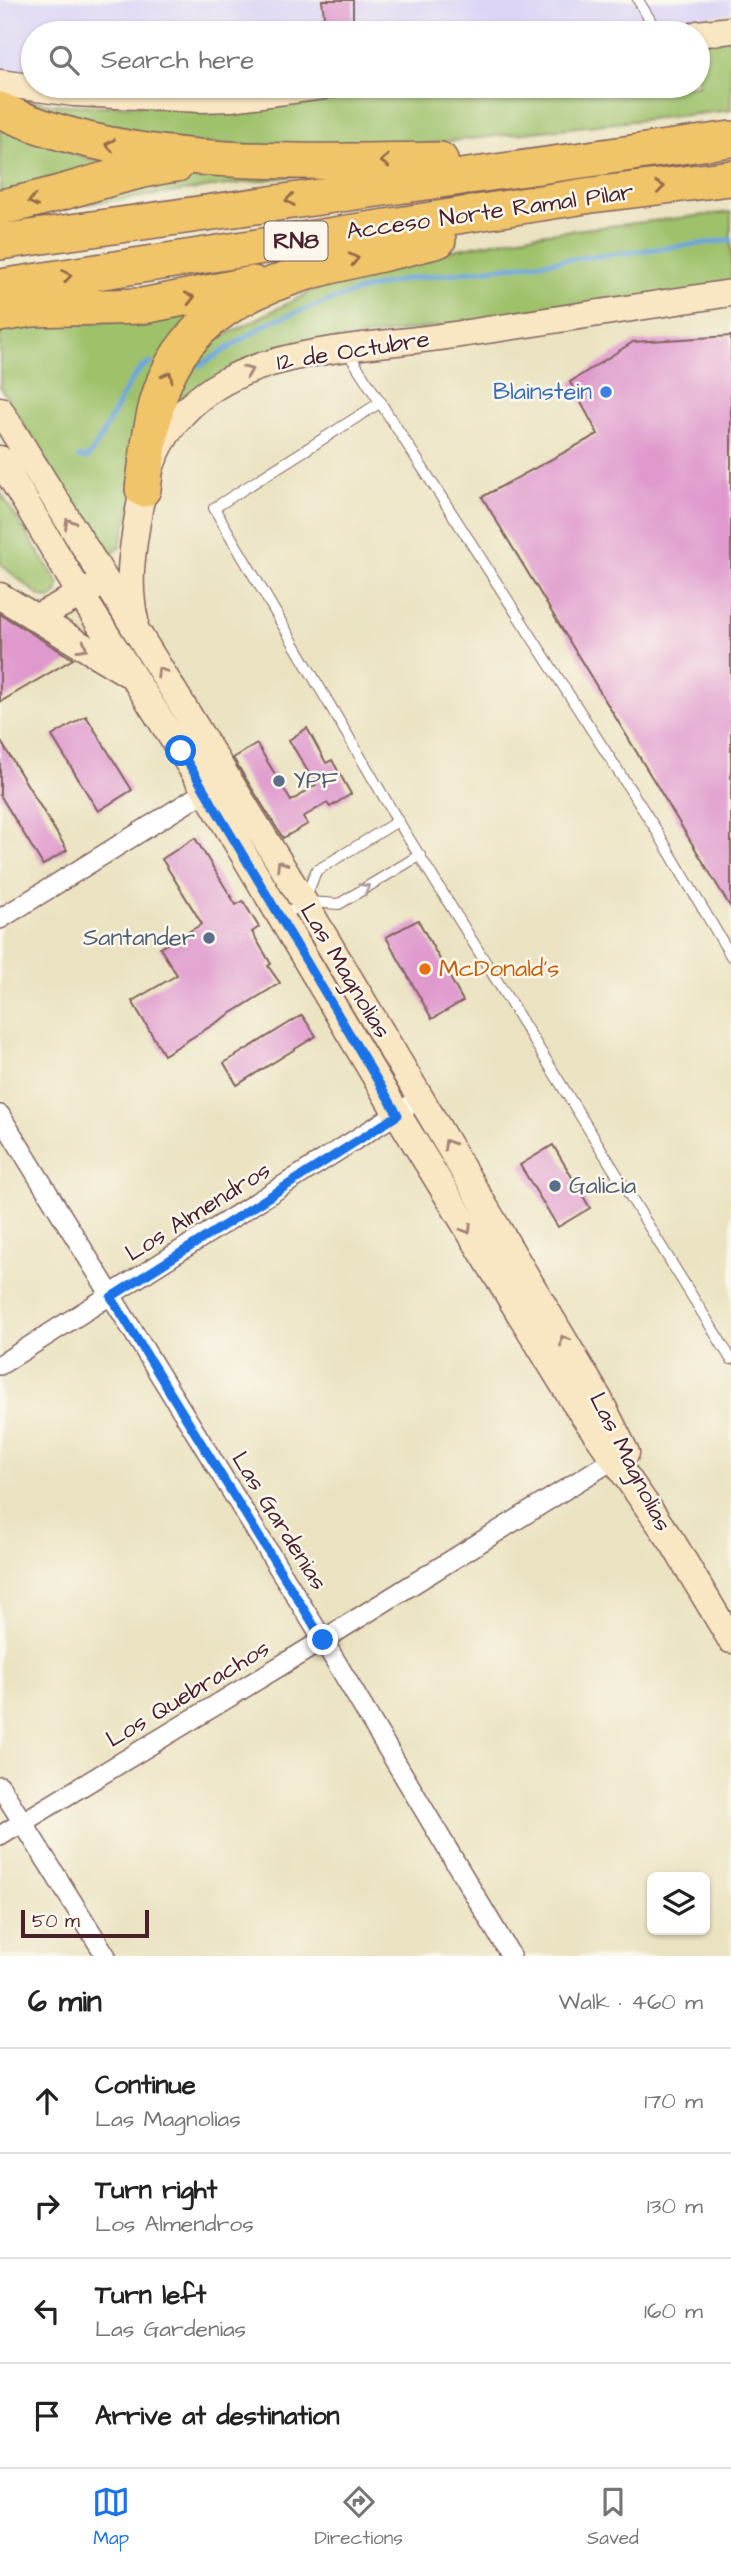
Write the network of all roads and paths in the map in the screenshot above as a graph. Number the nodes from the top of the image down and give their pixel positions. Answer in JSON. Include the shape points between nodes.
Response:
{"nodes":[{"id":1,"x":638,"y":0,"type":"edge"},
{"id":2,"x":651,"y":21,"type":"edge"},
{"id":3,"x":731,"y":30,"type":"edge"},
{"id":4,"x":710,"y":33,"type":"edge"},
{"id":5,"x":0,"y":83,"type":"edge"},
{"id":6,"x":21,"y":86,"type":"edge"},
{"id":7,"x":180,"y":98,"type":"edge"},
{"id":8,"x":231,"y":98,"type":"edge"},
{"id":9,"x":0,"y":110,"type":"edge"},
{"id":10,"x":731,"y":139,"type":"edge"},
{"id":11,"x":219,"y":158,"type":"junction"},
{"id":12,"x":576,"y":159,"type":"junction"},
{"id":13,"x":731,"y":178,"type":"edge"},
{"id":14,"x":592,"y":195,"type":"junction"},
{"id":15,"x":0,"y":207,"type":"edge"},
{"id":16,"x":0,"y":242,"type":"edge"},
{"id":17,"x":295,"y":275,"type":"junction"},
{"id":18,"x":0,"y":287,"type":"edge"},
{"id":19,"x":731,"y":293,"type":"edge"},
{"id":20,"x":0,"y":314,"type":"edge"},
{"id":21,"x":346,"y":348,"type":"junction"},
{"id":22,"x":381,"y":402,"type":"junction"},
{"id":23,"x":0,"y":410,"type":"edge"},
{"id":24,"x":0,"y":459,"type":"edge"},
{"id":25,"x":142,"y":489,"type":"junction"},
{"id":26,"x":131,"y":559,"type":"junction"},
{"id":27,"x":0,"y":576,"type":"edge"},
{"id":28,"x":105,"y":581,"type":"junction"},
{"id":29,"x":81,"y":595,"type":"junction"},
{"id":30,"x":0,"y":596,"type":"edge"},
{"id":31,"x":43,"y":615,"type":"junction"},
{"id":32,"x":140,"y":638,"type":"junction"},
{"id":33,"x":132,"y":675,"type":"junction"},
{"id":34,"x":206,"y":791,"type":"junction"},
{"id":35,"x":398,"y":821,"type":"junction"},
{"id":36,"x":420,"y":855,"type":"junction"},
{"id":37,"x":304,"y":902,"type":"junction"},
{"id":38,"x":280,"y":918,"type":"junction"},
{"id":39,"x":0,"y":919,"type":"edge"},
{"id":40,"x":731,"y":956,"type":"edge"},
{"id":41,"x":420,"y":1097,"type":"junction"},
{"id":42,"x":0,"y":1115,"type":"edge"},
{"id":43,"x":398,"y":1115,"type":"junction"},
{"id":44,"x":111,"y":1297,"type":"junction"},
{"id":45,"x":731,"y":1359,"type":"edge"},
{"id":46,"x":0,"y":1365,"type":"edge"},
{"id":47,"x":614,"y":1459,"type":"junction"},
{"id":48,"x":673,"y":1543,"type":"junction"},
{"id":49,"x":323,"y":1640,"type":"junction"},
{"id":50,"x":731,"y":1640,"type":"edge"},
{"id":51,"x":0,"y":1786,"type":"edge"},
{"id":52,"x":22,"y":1822,"type":"junction"},
{"id":53,"x":0,"y":1836,"type":"edge"},
{"id":54,"x":106,"y":1956,"type":"edge"},
{"id":55,"x":510,"y":1956,"type":"edge"}],
"edges":[{"from":1,"to":2,"type":"lane"},
{"from":3,"to":4,"type":"main road"},
{"from":5,"to":6,"type":"main road"},
{"from":7,"to":8,"type":"main road"},
{"from":11,"to":9,"type":"highway","one_way":true,"via":[[96,143]]},
{"from":10,"to":12,"type":"highway","name":"Acceso Norte Ramal Pilar","number":"RN8"},
{"from":12,"to":11,"type":"highway","one_way":true,"via":[[349,162]]},
{"from":11,"to":15,"type":"highway","one_way":true,"via":[[135,172]]},
{"from":12,"to":16,"type":"highway","name":"Acceso Norte Ramal Pilar","number":"RN8","one_way":true},
{"from":14,"to":13,"type":"highway","name":"Acceso Norte Ramal Pilar","number":"RN8","one_way":true},
{"from":17,"to":14,"type":"highway","one_way":true},
{"from":18,"to":14,"type":"highway","name":"Acceso Norte Ramal Pilar","number":"RN8","one_way":true},
{"from":20,"to":17,"type":"highway","one_way":true,"via":[[143,306]]},
{"from":25,"to":17,"type":"highway","one_way":true,"via":[[155,414],[177,358],[217,316]]},
{"from":19,"to":21,"type":"main road","name":"12 de Octubre"},
{"from":21,"to":22,"type":"lane"},
{"from":25,"to":21,"type":"main road","name":"12 de Octubre","one_way":true,"via":[[170,427],[199,397],[260,366]]},
{"from":22,"to":35,"type":"lane","via":[[214,508]]},
{"from":22,"to":40,"type":"lane","via":[[655,828]]},
{"from":28,"to":23,"type":"main road","name":"Las Magnolias","one_way":true},
{"from":24,"to":29,"type":"main road","name":"Las Magnolias"},
{"from":25,"to":26,"type":"main road","name":"12 de Octubre"},
{"from":26,"to":28,"type":"main road"},
{"from":26,"to":32,"type":"main road","name":"12 de Octubre","via":[[130,597]]},
{"from":27,"to":31,"type":"main road"},
{"from":28,"to":29,"type":"main road"},
{"from":28,"to":32,"type":"main road","name":"Las Magnolias"},
{"from":29,"to":31,"type":"main road"},
{"from":29,"to":33,"type":"main road","name":"Las Magnolias"},
{"from":30,"to":31,"type":"main road"},
{"from":31,"to":33,"type":"main road","one_way":true},
{"from":37,"to":32,"type":"main road","name":"Las Magnolias","one_way":true},
{"from":33,"to":34,"type":"main road","name":"Las Magnolias"},
{"from":34,"to":38,"type":"main road","name":"Las Magnolias"},
{"from":34,"to":39,"type":"street"},
{"from":35,"to":36,"type":"lane"},
{"from":35,"to":37,"type":"lane","via":[[316,871]]},
{"from":37,"to":36,"type":"lane","one_way":true,"via":[[339,904]]},
{"from":36,"to":45,"type":"lane"},
{"from":37,"to":38,"type":"lane"},
{"from":37,"to":41,"type":"main road","name":"Las Magnolias"},
{"from":38,"to":43,"type":"main road","name":"Las Magnolias"},
{"from":41,"to":43,"type":"street","name":"Los Almendros"},
{"from":48,"to":41,"type":"main road","name":"Las Magnolias","one_way":true,"via":[[599,1399]]},
{"from":42,"to":44,"type":"street","name":"Las Gardenias"},
{"from":43,"to":44,"type":"street","name":"Los Almendros"},
{"from":43,"to":47,"type":"main road","name":"Las Magnolias","one_way":true,"via":[[574,1402]]},
{"from":44,"to":46,"type":"street","name":"Los Almendros"},
{"from":44,"to":49,"type":"street","name":"Las Gardenias"},
{"from":47,"to":48,"type":"main road","name":"Las Magnolias"},
{"from":47,"to":49,"type":"street","name":"Los Quebrachos"},
{"from":48,"to":50,"type":"main road","name":"Las Magnolias"},
{"from":49,"to":52,"type":"street","name":"Los Quebrachos"},
{"from":49,"to":55,"type":"street","name":"Las Gardenias"},
{"from":51,"to":52,"type":"street"},
{"from":52,"to":53,"type":"street","name":"Los Quebrachos"},
{"from":52,"to":54,"type":"street"}]}
